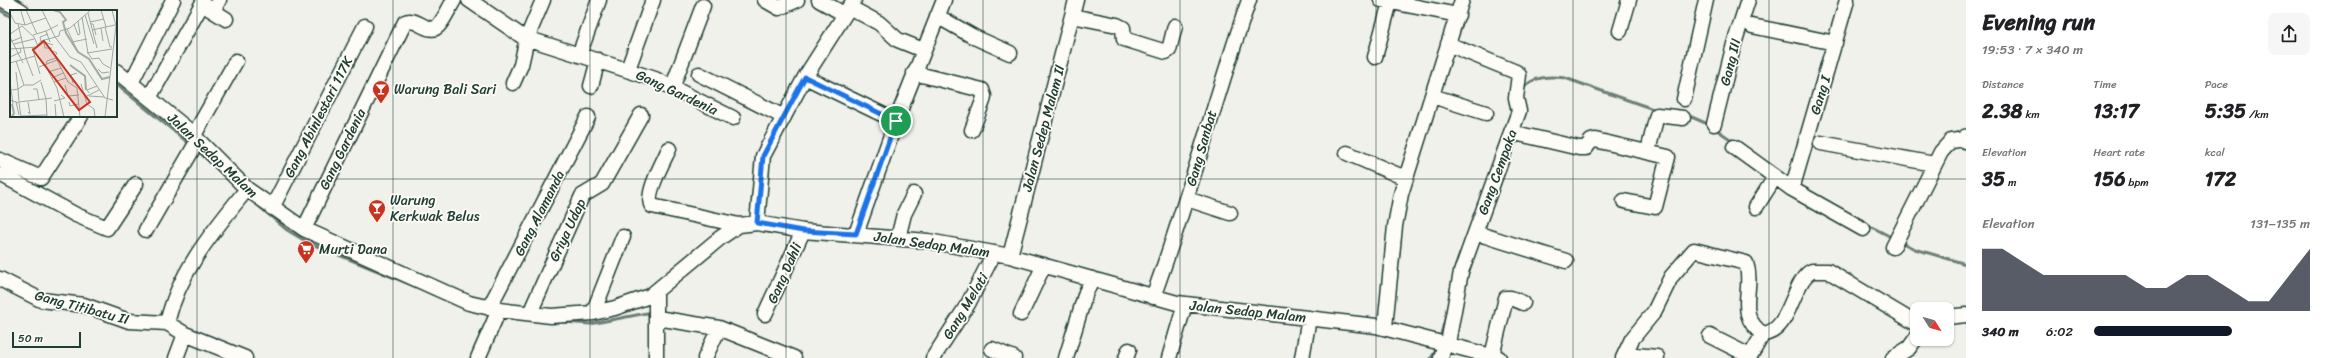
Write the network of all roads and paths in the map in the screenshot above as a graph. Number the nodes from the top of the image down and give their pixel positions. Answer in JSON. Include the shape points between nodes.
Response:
{"nodes":[{"id":1,"x":3,"y":0,"type":"edge"},
{"id":2,"x":173,"y":0,"type":"edge"},
{"id":3,"x":454,"y":0,"type":"edge"},
{"id":4,"x":469,"y":0,"type":"edge"},
{"id":5,"x":543,"y":0,"type":"edge"},
{"id":6,"x":599,"y":0,"type":"edge"},
{"id":7,"x":653,"y":0,"type":"edge"},
{"id":8,"x":765,"y":0,"type":"edge"},
{"id":9,"x":797,"y":0,"type":"edge"},
{"id":10,"x":819,"y":0,"type":"edge"},
{"id":11,"x":944,"y":0,"type":"edge"},
{"id":12,"x":1076,"y":0,"type":"edge"},
{"id":13,"x":1249,"y":0,"type":"edge"},
{"id":14,"x":1462,"y":0,"type":"edge"},
{"id":15,"x":1629,"y":0,"type":"edge"},
{"id":16,"x":1706,"y":0,"type":"edge"},
{"id":17,"x":1748,"y":0,"type":"edge"},
{"id":18,"x":1847,"y":0,"type":"edge"},
{"id":19,"x":1385,"y":1,"type":"edge"},
{"id":20,"x":216,"y":5,"type":"edge"},
{"id":21,"x":703,"y":6,"type":"dead end"},
{"id":22,"x":849,"y":7,"type":"edge"},
{"id":23,"x":20,"y":10,"type":"edge"},
{"id":24,"x":1458,"y":15,"type":"junction"},
{"id":25,"x":937,"y":16,"type":"junction"},
{"id":26,"x":1072,"y":16,"type":"junction"},
{"id":27,"x":226,"y":19,"type":"dead end"},
{"id":28,"x":365,"y":26,"type":"dead end"},
{"id":29,"x":1175,"y":26,"type":"dead end"},
{"id":30,"x":1752,"y":26,"type":"dead end"},
{"id":31,"x":1620,"y":30,"type":"dead end"},
{"id":32,"x":527,"y":38,"type":"junction"},
{"id":33,"x":1835,"y":43,"type":"junction"},
{"id":34,"x":1448,"y":44,"type":"junction"},
{"id":35,"x":923,"y":50,"type":"junction"},
{"id":36,"x":1010,"y":53,"type":"dead end"},
{"id":37,"x":579,"y":55,"type":"junction"},
{"id":38,"x":1375,"y":57,"type":"dead end"},
{"id":39,"x":598,"y":60,"type":"junction"},
{"id":40,"x":236,"y":62,"type":"dead end"},
{"id":41,"x":628,"y":69,"type":"junction"},
{"id":42,"x":117,"y":72,"type":"edge"},
{"id":43,"x":914,"y":73,"type":"junction"},
{"id":44,"x":699,"y":74,"type":"dead end"},
{"id":45,"x":805,"y":77,"type":"junction"},
{"id":46,"x":131,"y":83,"type":"junction"},
{"id":47,"x":513,"y":83,"type":"dead end"},
{"id":48,"x":592,"y":86,"type":"dead end"},
{"id":49,"x":672,"y":88,"type":"junction"},
{"id":50,"x":1432,"y":96,"type":"junction"},
{"id":51,"x":149,"y":98,"type":"junction"},
{"id":52,"x":1684,"y":99,"type":"dead end"},
{"id":53,"x":1486,"y":113,"type":"dead end"},
{"id":54,"x":641,"y":116,"type":"dead end"},
{"id":55,"x":80,"y":117,"type":"edge"},
{"id":56,"x":588,"y":117,"type":"dead end"},
{"id":57,"x":784,"y":117,"type":"junction"},
{"id":58,"x":732,"y":118,"type":"dead end"},
{"id":59,"x":1683,"y":118,"type":"dead end"},
{"id":60,"x":896,"y":121,"type":"junction"},
{"id":61,"x":1714,"y":124,"type":"dead end"},
{"id":62,"x":972,"y":130,"type":"dead end"},
{"id":63,"x":1511,"y":132,"type":"junction"},
{"id":64,"x":1966,"y":139,"type":"edge"},
{"id":65,"x":195,"y":142,"type":"junction"},
{"id":66,"x":1821,"y":143,"type":"dead end"},
{"id":67,"x":1734,"y":147,"type":"dead end"},
{"id":68,"x":669,"y":149,"type":"dead end"},
{"id":69,"x":1648,"y":151,"type":"junction"},
{"id":70,"x":1347,"y":153,"type":"dead end"},
{"id":71,"x":0,"y":160,"type":"edge"},
{"id":72,"x":1934,"y":164,"type":"junction"},
{"id":73,"x":2,"y":175,"type":"dead end"},
{"id":74,"x":1405,"y":178,"type":"junction"},
{"id":75,"x":1776,"y":178,"type":"junction"},
{"id":76,"x":136,"y":184,"type":"dead end"},
{"id":77,"x":1793,"y":186,"type":"junction"},
{"id":78,"x":244,"y":193,"type":"junction"},
{"id":79,"x":914,"y":194,"type":"dead end"},
{"id":80,"x":1187,"y":199,"type":"junction"},
{"id":81,"x":1624,"y":201,"type":"dead end"},
{"id":82,"x":1756,"y":207,"type":"dead end"},
{"id":83,"x":272,"y":208,"type":"junction"},
{"id":84,"x":1230,"y":213,"type":"dead end"},
{"id":85,"x":757,"y":223,"type":"junction"},
{"id":86,"x":739,"y":225,"type":"junction"},
{"id":87,"x":304,"y":229,"type":"junction"},
{"id":88,"x":1863,"y":229,"type":"dead end"},
{"id":89,"x":146,"y":230,"type":"dead end"},
{"id":90,"x":803,"y":231,"type":"junction"},
{"id":91,"x":1476,"y":232,"type":"junction"},
{"id":92,"x":856,"y":234,"type":"junction"},
{"id":93,"x":623,"y":237,"type":"dead end"},
{"id":94,"x":898,"y":238,"type":"junction"},
{"id":95,"x":1895,"y":243,"type":"dead end"},
{"id":96,"x":994,"y":253,"type":"junction"},
{"id":97,"x":1010,"y":256,"type":"junction"},
{"id":98,"x":1566,"y":261,"type":"dead end"},
{"id":99,"x":1044,"y":265,"type":"junction"},
{"id":100,"x":0,"y":279,"type":"edge"},
{"id":101,"x":1093,"y":279,"type":"junction"},
{"id":102,"x":656,"y":292,"type":"junction"},
{"id":103,"x":1152,"y":297,"type":"junction"},
{"id":104,"x":1523,"y":303,"type":"dead end"},
{"id":105,"x":1185,"y":304,"type":"junction"},
{"id":106,"x":496,"y":312,"type":"junction"},
{"id":107,"x":530,"y":313,"type":"junction"},
{"id":108,"x":593,"y":313,"type":"junction"},
{"id":109,"x":657,"y":314,"type":"junction"},
{"id":110,"x":765,"y":314,"type":"dead end"},
{"id":111,"x":1021,"y":314,"type":"dead end"},
{"id":112,"x":1966,"y":315,"type":"edge"},
{"id":113,"x":1954,"y":316,"type":"edge"},
{"id":114,"x":1309,"y":318,"type":"junction"},
{"id":115,"x":1910,"y":320,"type":"edge"},
{"id":116,"x":167,"y":323,"type":"junction"},
{"id":117,"x":1385,"y":327,"type":"junction"},
{"id":118,"x":719,"y":328,"type":"junction"},
{"id":119,"x":185,"y":334,"type":"junction"},
{"id":120,"x":1764,"y":334,"type":"junction"},
{"id":121,"x":1710,"y":336,"type":"dead end"},
{"id":122,"x":1443,"y":342,"type":"junction"},
{"id":123,"x":1910,"y":346,"type":"edge"},
{"id":124,"x":992,"y":349,"type":"dead end"},
{"id":125,"x":764,"y":353,"type":"edge"},
{"id":126,"x":1624,"y":356,"type":"edge"},
{"id":127,"x":1496,"y":357,"type":"edge"},
{"id":128,"x":1657,"y":357,"type":"dead end"},
{"id":129,"x":1750,"y":357,"type":"edge"},
{"id":130,"x":176,"y":358,"type":"edge"},
{"id":131,"x":245,"y":358,"type":"edge"},
{"id":132,"x":478,"y":358,"type":"edge"},
{"id":133,"x":656,"y":358,"type":"edge"},
{"id":134,"x":705,"y":358,"type":"edge"},
{"id":135,"x":794,"y":358,"type":"edge"},
{"id":136,"x":933,"y":358,"type":"edge"},
{"id":137,"x":1014,"y":358,"type":"edge"},
{"id":138,"x":1066,"y":358,"type":"edge"},
{"id":139,"x":1169,"y":358,"type":"edge"},
{"id":140,"x":1302,"y":358,"type":"edge"},
{"id":141,"x":1441,"y":358,"type":"edge"},
{"id":142,"x":1893,"y":358,"type":"edge"}],
"edges":[{"from":1,"to":23,"type":"street"},
{"from":2,"to":46,"type":"street"},
{"from":3,"to":87,"type":"street","name":"Gang Gardenia","via":[[438,26],[433,29],[428,29],[414,20],[405,22]]},
{"from":4,"to":32,"type":"street","name":"Gang Gardenia","via":[[512,31]]},
{"from":5,"to":32,"type":"street"},
{"from":6,"to":37,"type":"street"},
{"from":7,"to":41,"type":"street"},
{"from":8,"to":9,"type":"street","via":[[779,8]]},
{"from":10,"to":22,"type":"street"},
{"from":11,"to":25,"type":"street"},
{"from":12,"to":26,"type":"street","name":"Jalan Sedep Malam II"},
{"from":13,"to":80,"type":"street","name":"Gang Sanbat","via":[[1209,119]]},
{"from":14,"to":24,"type":"street"},
{"from":15,"to":31,"type":"street"},
{"from":16,"to":52,"type":"street"},
{"from":17,"to":61,"type":"street","name":"Gang III"},
{"from":18,"to":33,"type":"street","name":"Gang I"},
{"from":19,"to":24,"type":"street"},
{"from":19,"to":38,"type":"street"},
{"from":20,"to":27,"type":"street"},
{"from":20,"to":51,"type":"street","via":[[202,4]]},
{"from":21,"to":49,"type":"street"},
{"from":22,"to":35,"type":"street","via":[[879,23],[898,40]]},
{"from":22,"to":45,"type":"street"},
{"from":24,"to":34,"type":"street"},
{"from":25,"to":35,"type":"street"},
{"from":25,"to":36,"type":"street","via":[[974,37]]},
{"from":26,"to":29,"type":"street","via":[[1122,27],[1124,39],[1166,52],[1169,50]]},
{"from":26,"to":97,"type":"street","name":"Jalan Sedep Malam II"},
{"from":28,"to":83,"type":"street","name":"Gang Abinlestari 117K"},
{"from":30,"to":33,"type":"street"},
{"from":32,"to":37,"type":"street","name":"Gang Gardenia"},
{"from":32,"to":47,"type":"street","via":[[521,65]]},
{"from":33,"to":77,"type":"street","name":"Gang I"},
{"from":34,"to":50,"type":"street"},
{"from":34,"to":63,"type":"street","name":"Gang Cempaka","via":[[1516,72],[1519,79],[1518,106]]},
{"from":35,"to":43,"type":"street"},
{"from":37,"to":39,"type":"street","name":"Gang Gardenia"},
{"from":39,"to":41,"type":"street","name":"Gang Gardenia"},
{"from":39,"to":48,"type":"street"},
{"from":40,"to":65,"type":"street"},
{"from":41,"to":49,"type":"street","name":"Gang Gardenia"},
{"from":42,"to":46,"type":"street","name":"Jalan Sedap Malam"},
{"from":43,"to":60,"type":"street"},
{"from":43,"to":62,"type":"street","via":[[982,90],[983,101]]},
{"from":44,"to":57,"type":"street"},
{"from":45,"to":57,"type":"street"},
{"from":45,"to":60,"type":"street"},
{"from":46,"to":51,"type":"street","name":"Jalan Sedap Malam"},
{"from":49,"to":58,"type":"street","name":"Gang Gardenia"},
{"from":50,"to":53,"type":"street"},
{"from":50,"to":74,"type":"street"},
{"from":51,"to":65,"type":"street","name":"Jalan Sedap Malam"},
{"from":54,"to":107,"type":"street","name":"Griya Udap","via":[[602,184],[582,196]]},
{"from":55,"to":71,"type":"street","via":[[44,176],[40,178]]},
{"from":56,"to":106,"type":"street","name":"Gang Alamanda"},
{"from":57,"to":85,"type":"street","via":[[763,156]]},
{"from":59,"to":69,"type":"street","via":[[1657,115]]},
{"from":60,"to":92,"type":"street"},
{"from":63,"to":69,"type":"street","via":[[1583,148],[1588,148],[1591,141],[1595,140]]},
{"from":63,"to":91,"type":"street","name":"Gang Cempaka"},
{"from":64,"to":72,"type":"street","via":[[1951,141]]},
{"from":65,"to":78,"type":"street","name":"Jalan Sedap Malam"},
{"from":65,"to":89,"type":"street"},
{"from":66,"to":72,"type":"street"},
{"from":67,"to":75,"type":"street"},
{"from":68,"to":86,"type":"street","via":[[649,199],[652,206]]},
{"from":69,"to":81,"type":"street","via":[[1669,158],[1656,206]]},
{"from":70,"to":74,"type":"street"},
{"from":72,"to":95,"type":"street"},
{"from":73,"to":76,"type":"street","via":[[76,215],[107,228]]},
{"from":74,"to":117,"type":"street","via":[[1396,220]]},
{"from":75,"to":77,"type":"street"},
{"from":75,"to":82,"type":"street"},
{"from":77,"to":88,"type":"street"},
{"from":78,"to":83,"type":"street","name":"Jalan Sedap Malam"},
{"from":78,"to":116,"type":"street","via":[[203,244],[174,300]]},
{"from":79,"to":94,"type":"street","via":[[904,214]]},
{"from":80,"to":84,"type":"street"},
{"from":80,"to":103,"type":"street","name":"Gang Sanbat"},
{"from":83,"to":87,"type":"street","name":"Jalan Sedap Malam"},
{"from":85,"to":86,"type":"street","name":"Jalan Sedap Malam"},
{"from":85,"to":90,"type":"street","name":"Jalan Sedap Malam"},
{"from":86,"to":102,"type":"street","name":"Jalan Sedap Malam"},
{"from":87,"to":106,"type":"street","name":"Jalan Sedap Malam","via":[[447,294]]},
{"from":90,"to":92,"type":"street","name":"Jalan Sedap Malam"},
{"from":90,"to":110,"type":"street","name":"Gang Dahli"},
{"from":91,"to":98,"type":"street"},
{"from":91,"to":122,"type":"street","name":"Gang Cempaka","via":[[1461,272]]},
{"from":92,"to":94,"type":"street","name":"Jalan Sedap Malam"},
{"from":93,"to":108,"type":"street"},
{"from":94,"to":96,"type":"street","name":"Jalan Sedap Malam"},
{"from":96,"to":97,"type":"street","name":"Jalan Sedap Malam"},
{"from":96,"to":136,"type":"street","name":"Gang Melati","via":[[968,304]]},
{"from":97,"to":99,"type":"street","name":"Jalan Sedap Malam"},
{"from":99,"to":101,"type":"street","name":"Jalan Sedap Malam"},
{"from":99,"to":111,"type":"street"},
{"from":100,"to":116,"type":"street","name":"Gang Titibatu II","via":[[41,300],[84,306],[129,321]]},
{"from":101,"to":103,"type":"street","name":"Jalan Sedap Malam"},
{"from":101,"to":138,"type":"street","via":[[1086,292]]},
{"from":102,"to":108,"type":"street","name":"Jalan Sedap Malam","via":[[641,300]]},
{"from":102,"to":109,"type":"street"},
{"from":103,"to":105,"type":"street","name":"Jalan Sedap Malam"},
{"from":104,"to":127,"type":"street","via":[[1506,298]]},
{"from":105,"to":114,"type":"street","name":"Jalan Sedap Malam"},
{"from":105,"to":139,"type":"street"},
{"from":106,"to":107,"type":"street","name":"Jalan Sedap Malam"},
{"from":106,"to":132,"type":"street","name":"Gang Alamanda"},
{"from":107,"to":108,"type":"street","name":"Jalan Sedap Malam","via":[[551,316]]},
{"from":109,"to":118,"type":"street"},
{"from":109,"to":133,"type":"street"},
{"from":112,"to":113,"type":"street"},
{"from":114,"to":117,"type":"street","name":"Jalan Sedap Malam"},
{"from":114,"to":140,"type":"street"},
{"from":115,"to":120,"type":"street","via":[[1822,270],[1809,272],[1781,322],[1772,331]]},
{"from":116,"to":119,"type":"street"},
{"from":117,"to":122,"type":"street","name":"Jalan Sedap Malam"},
{"from":118,"to":125,"type":"street"},
{"from":118,"to":134,"type":"street"},
{"from":119,"to":130,"type":"street"},
{"from":119,"to":131,"type":"street"},
{"from":120,"to":126,"type":"street","via":[[1750,321],[1746,263],[1696,250],[1676,270],[1654,312],[1632,339]]},
{"from":120,"to":129,"type":"street"},
{"from":121,"to":129,"type":"street"},
{"from":122,"to":127,"type":"street","name":"Jalan Sedap Malam"},
{"from":122,"to":141,"type":"street","name":"Gang Cempaka"},
{"from":123,"to":142,"type":"street"},
{"from":124,"to":137,"type":"street"},
{"from":125,"to":135,"type":"street"},
{"from":126,"to":128,"type":"street"}]}
